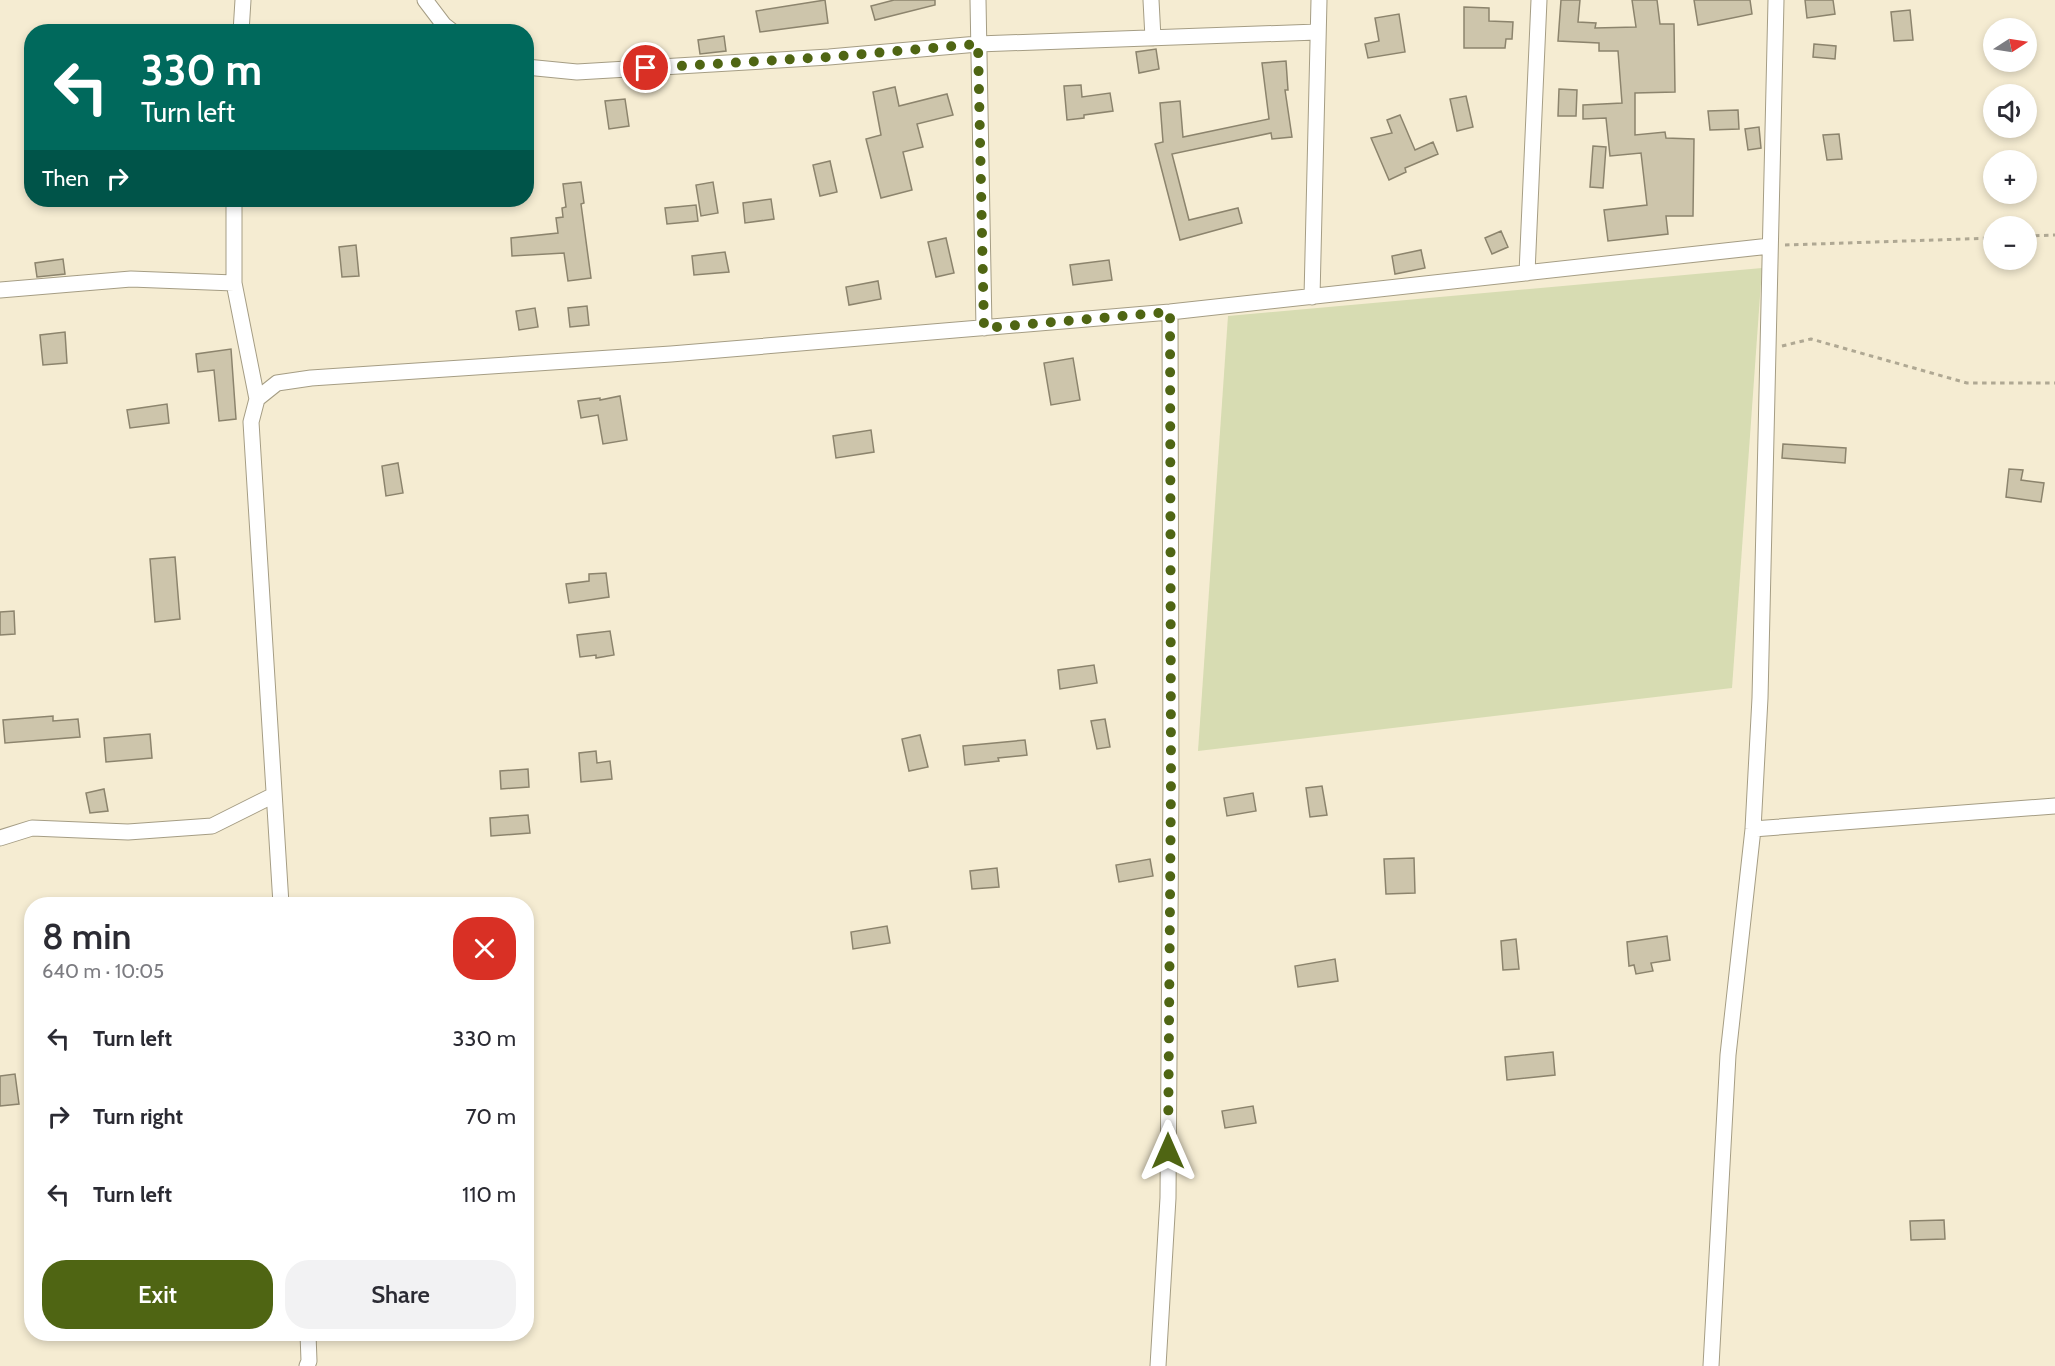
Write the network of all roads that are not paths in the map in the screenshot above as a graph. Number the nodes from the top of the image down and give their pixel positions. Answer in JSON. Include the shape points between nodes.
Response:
{"nodes":[{"id":1,"x":243,"y":0,"type":"edge"},
{"id":2,"x":425,"y":0,"type":"edge"},
{"id":3,"x":978,"y":0,"type":"edge"},
{"id":4,"x":1151,"y":0,"type":"edge"},
{"id":5,"x":1318,"y":0,"type":"edge"},
{"id":6,"x":1539,"y":0,"type":"edge"},
{"id":7,"x":1776,"y":0,"type":"edge"},
{"id":8,"x":242,"y":24,"type":"edge"},
{"id":9,"x":443,"y":24,"type":"edge"},
{"id":10,"x":1317,"y":32,"type":"junction"},
{"id":11,"x":1153,"y":38,"type":"junction"},
{"id":12,"x":978,"y":44,"type":"junction"},
{"id":13,"x":534,"y":68,"type":"edge"},
{"id":14,"x":234,"y":207,"type":"edge"},
{"id":15,"x":1770,"y":246,"type":"junction"},
{"id":16,"x":1527,"y":273,"type":"junction"},
{"id":17,"x":234,"y":283,"type":"junction"},
{"id":18,"x":0,"y":290,"type":"edge"},
{"id":19,"x":1312,"y":297,"type":"junction"},
{"id":20,"x":1170,"y":312,"type":"junction"},
{"id":21,"x":984,"y":328,"type":"junction"},
{"id":22,"x":257,"y":399,"type":"junction"},
{"id":23,"x":274,"y":795,"type":"junction"},
{"id":24,"x":2055,"y":806,"type":"edge"},
{"id":25,"x":1753,"y":829,"type":"junction"},
{"id":26,"x":0,"y":838,"type":"edge"},
{"id":27,"x":281,"y":897,"type":"edge"},
{"id":28,"x":308,"y":1341,"type":"edge"},
{"id":29,"x":307,"y":1366,"type":"edge"},
{"id":30,"x":1158,"y":1366,"type":"edge"},
{"id":31,"x":1711,"y":1366,"type":"edge"}],
"edges":[{"from":1,"to":8,"type":"street"},
{"from":2,"to":9,"type":"street"},
{"from":3,"to":12,"type":"street"},
{"from":4,"to":11,"type":"street"},
{"from":5,"to":10,"type":"street"},
{"from":6,"to":16,"type":"street"},
{"from":7,"to":15,"type":"street"},
{"from":10,"to":11,"type":"street"},
{"from":10,"to":19,"type":"street"},
{"from":11,"to":12,"type":"street"},
{"from":12,"to":13,"type":"street","via":[[577,72]]},
{"from":12,"to":21,"type":"street"},
{"from":14,"to":17,"type":"street"},
{"from":15,"to":16,"type":"street"},
{"from":15,"to":25,"type":"street","via":[[1760,698]]},
{"from":16,"to":19,"type":"street"},
{"from":17,"to":18,"type":"street","via":[[131,279]]},
{"from":17,"to":22,"type":"street"},
{"from":19,"to":20,"type":"street"},
{"from":20,"to":21,"type":"street"},
{"from":20,"to":30,"type":"street","via":[[1168,1186]]},
{"from":21,"to":22,"type":"street","via":[[312,378],[277,383]]},
{"from":22,"to":23,"type":"street","via":[[251,422]]},
{"from":23,"to":26,"type":"street","via":[[212,826],[128,832],[32,828]]},
{"from":23,"to":27,"type":"street"},
{"from":24,"to":25,"type":"street"},
{"from":25,"to":31,"type":"street","via":[[1728,1055]]},
{"from":28,"to":29,"type":"street"}]}
